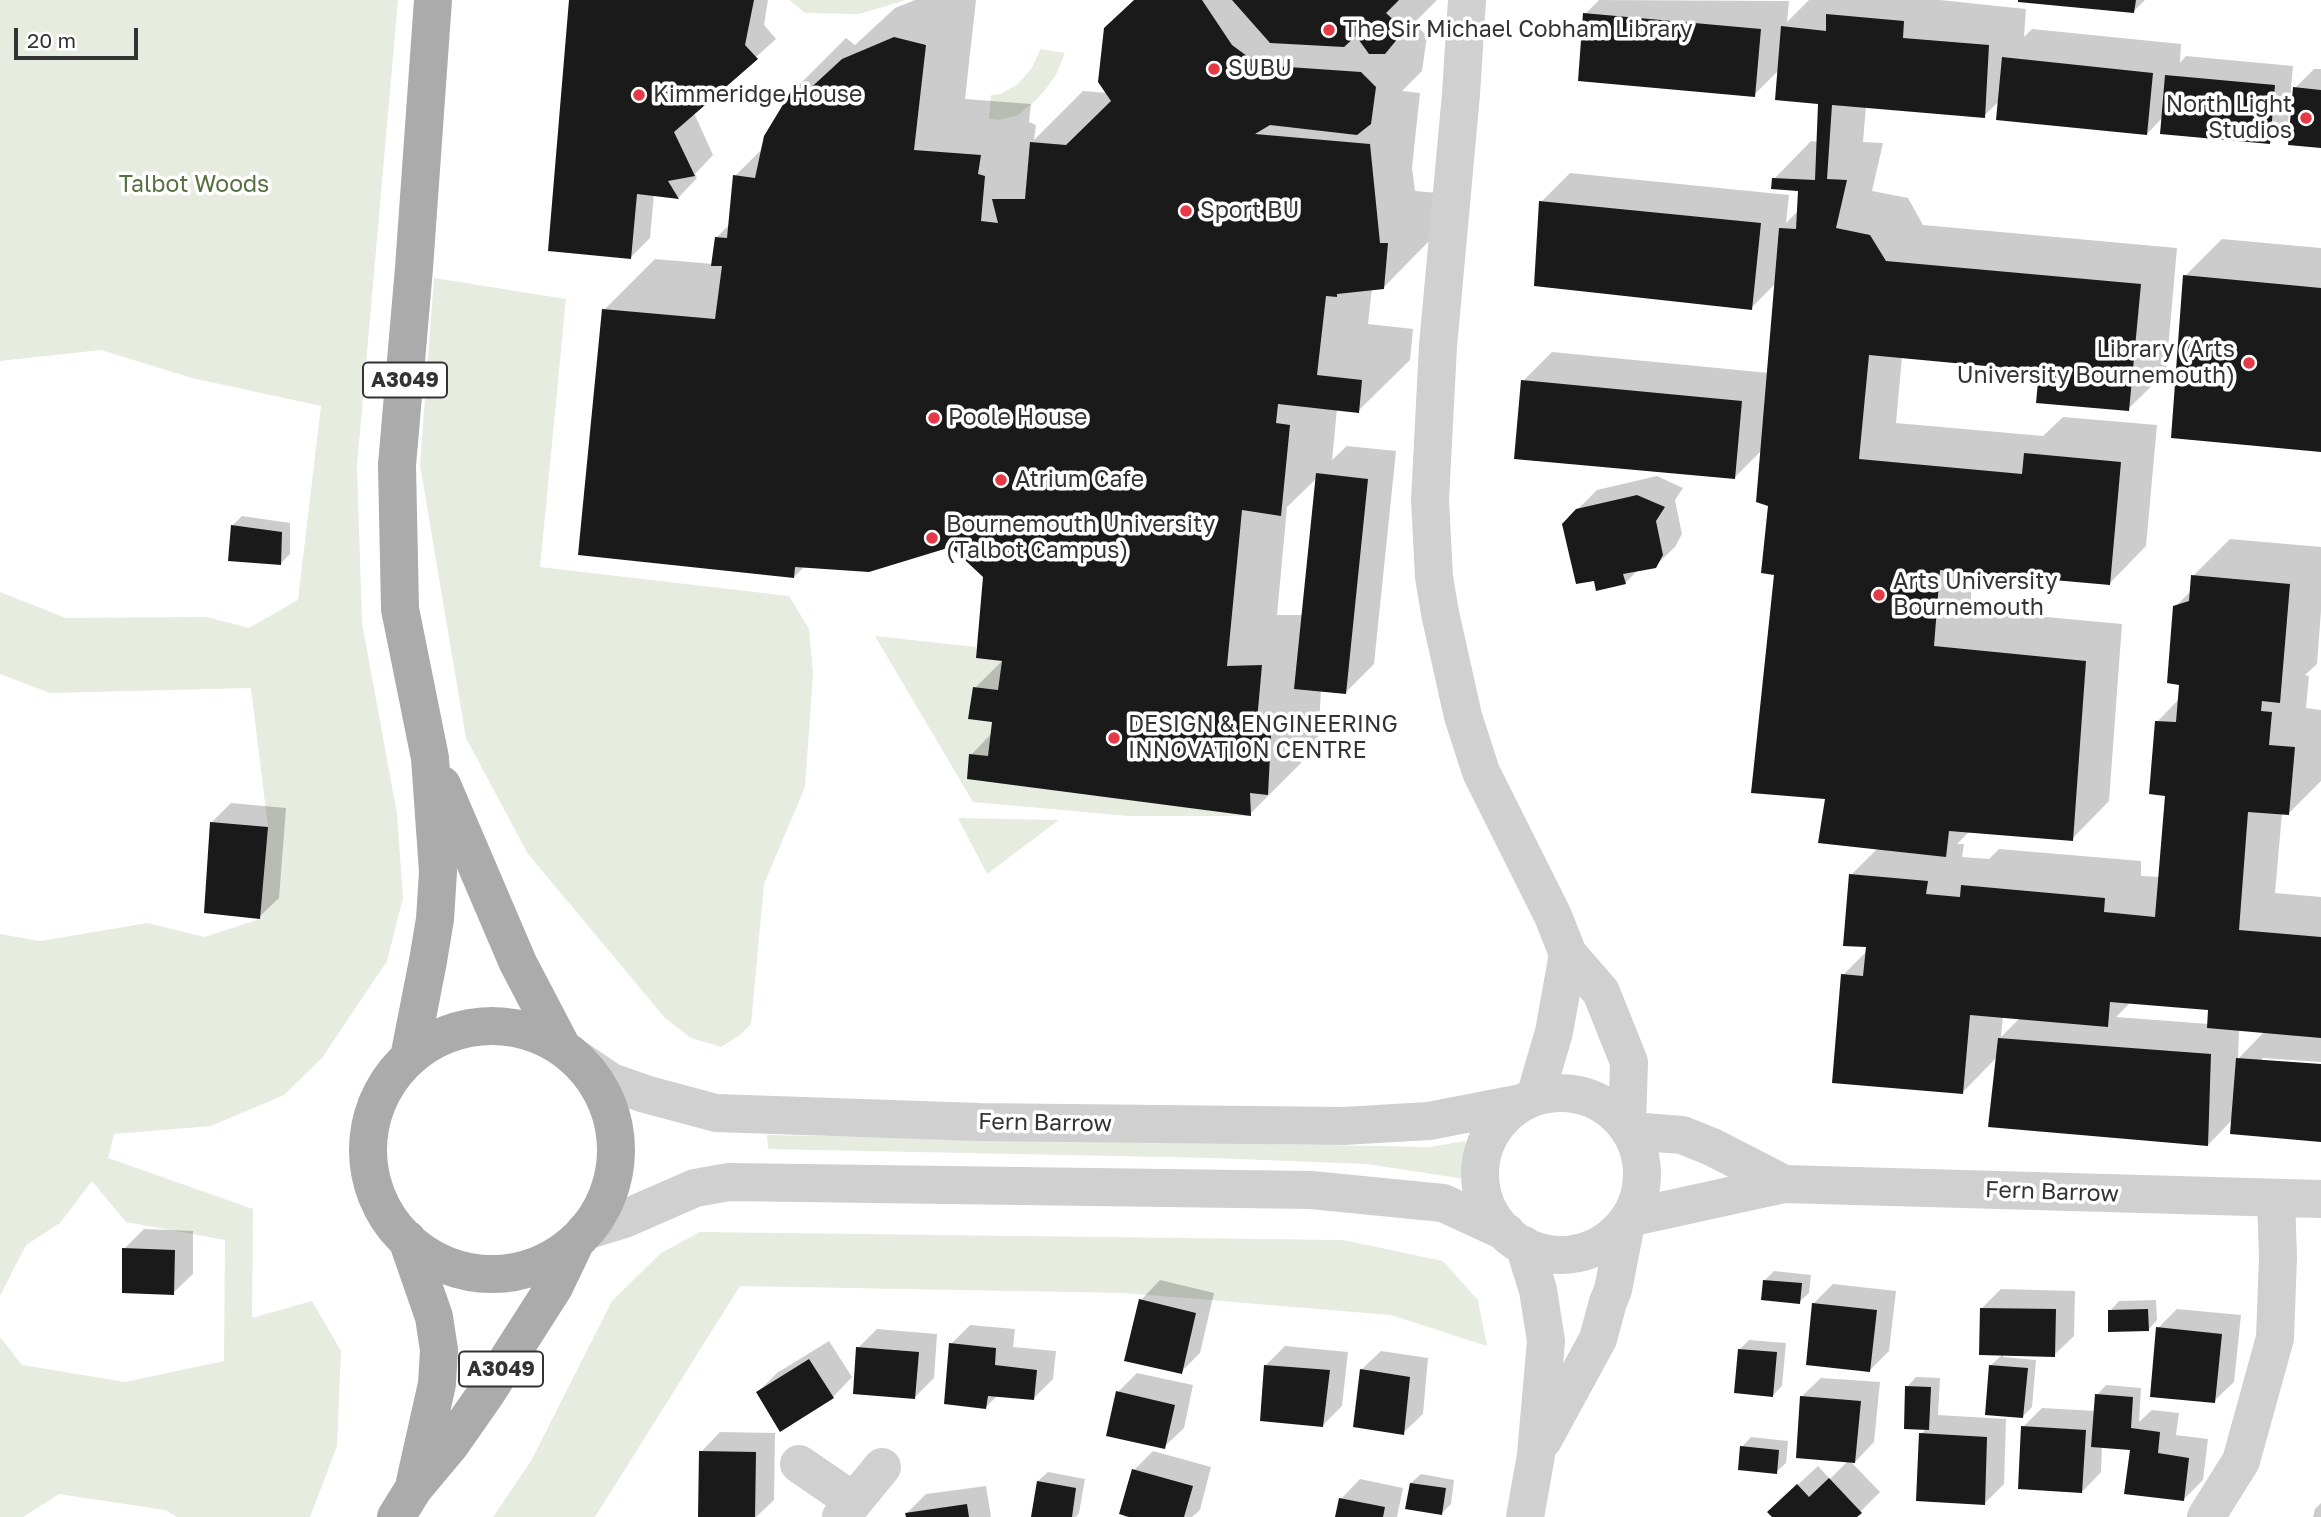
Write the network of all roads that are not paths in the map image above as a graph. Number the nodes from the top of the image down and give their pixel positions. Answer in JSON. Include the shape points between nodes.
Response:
{"nodes":[{"id":1,"x":433,"y":0,"type":"edge"},
{"id":2,"x":1467,"y":0,"type":"edge"},
{"id":3,"x":430,"y":758,"type":"junction"},
{"id":4,"x":1568,"y":954,"type":"junction"},
{"id":5,"x":569,"y":1053,"type":"junction"},
{"id":6,"x":408,"y":1058,"type":"junction"},
{"id":7,"x":1529,"y":1100,"type":"junction"},
{"id":8,"x":1629,"y":1129,"type":"junction"},
{"id":9,"x":1784,"y":1184,"type":"junction"},
{"id":10,"x":2276,"y":1198,"type":"junction"},
{"id":11,"x":2321,"y":1199,"type":"edge"},
{"id":12,"x":1628,"y":1220,"type":"junction"},
{"id":13,"x":581,"y":1236,"type":"junction"},
{"id":14,"x":407,"y":1239,"type":"junction"},
{"id":15,"x":1515,"y":1239,"type":"junction"},
{"id":16,"x":1536,"y":1455,"type":"junction"},
{"id":17,"x":799,"y":1464,"type":"dead end"},
{"id":18,"x":882,"y":1467,"type":"dead end"},
{"id":19,"x":405,"y":1502,"type":"edge"},
{"id":20,"x":847,"y":1509,"type":"edge"},
{"id":21,"x":1525,"y":1517,"type":"edge"},
{"id":22,"x":2206,"y":1517,"type":"edge"}],
"edges":[{"from":1,"to":3,"type":"main road","number":"A3049","via":[[397,465],[400,609]]},
{"from":2,"to":4,"type":"street","via":[[1437,346],[1430,500],[1434,577],[1480,772]]},
{"from":3,"to":5,"type":"main road","number":"A3049","via":[[518,963]]},
{"from":3,"to":6,"type":"main road","number":"A3049","via":[[438,872],[435,919]]},
{"from":4,"to":7,"type":"street","via":[[1555,1026]]},
{"from":4,"to":8,"type":"street","via":[[1601,992],[1629,1062]]},
{"from":5,"to":6,"type":"main road","via":[[528,1031],[488,1026],[445,1035]]},
{"from":5,"to":7,"type":"street","name":"Fern Barrow","via":[[611,1082],[716,1113],[979,1122],[1343,1126],[1429,1121]]},
{"from":5,"to":13,"type":"main road","via":[[602,1093],[616,1143],[609,1190]]},
{"from":6,"to":14,"type":"main road","via":[[380,1096],[370,1125],[368,1155],[379,1200]]},
{"from":7,"to":8,"type":"street","name":"Fern Barrow","via":[[1559,1093],[1586,1097],[1606,1106]]},
{"from":7,"to":15,"type":"street","via":[[1493,1130],[1481,1161],[1483,1193],[1493,1217]]},
{"from":8,"to":9,"type":"street","name":"Fern Barrow","via":[[1682,1135]]},
{"from":8,"to":12,"type":"street","via":[[1640,1155],[1642,1176],[1640,1195]]},
{"from":9,"to":10,"type":"street","name":"Fern Barrow"},
{"from":9,"to":12,"type":"street","name":"Fern Barrow"},
{"from":10,"to":11,"type":"street","name":"Fern Barrow"},
{"from":10,"to":22,"type":"street","via":[[2275,1338],[2241,1461]]},
{"from":12,"to":15,"type":"street","name":"Fern Barrow","via":[[1602,1244],[1575,1254],[1549,1254]]},
{"from":12,"to":16,"type":"street","via":[[1614,1290],[1598,1339]]},
{"from":13,"to":14,"type":"main road","via":[[536,1266],[492,1274],[441,1263]]},
{"from":13,"to":15,"type":"street","name":"Fern Barrow","via":[[695,1188],[729,1182],[1311,1190],[1443,1203]]},
{"from":13,"to":19,"type":"main road","number":"A3049","via":[[487,1392]]},
{"from":14,"to":19,"type":"main road","number":"A3049","via":[[434,1317],[439,1350],[437,1384]]},
{"from":15,"to":16,"type":"street","via":[[1538,1290],[1546,1341]]},
{"from":16,"to":21,"type":"street"},
{"from":17,"to":20,"type":"street"},
{"from":18,"to":20,"type":"street"}]}
